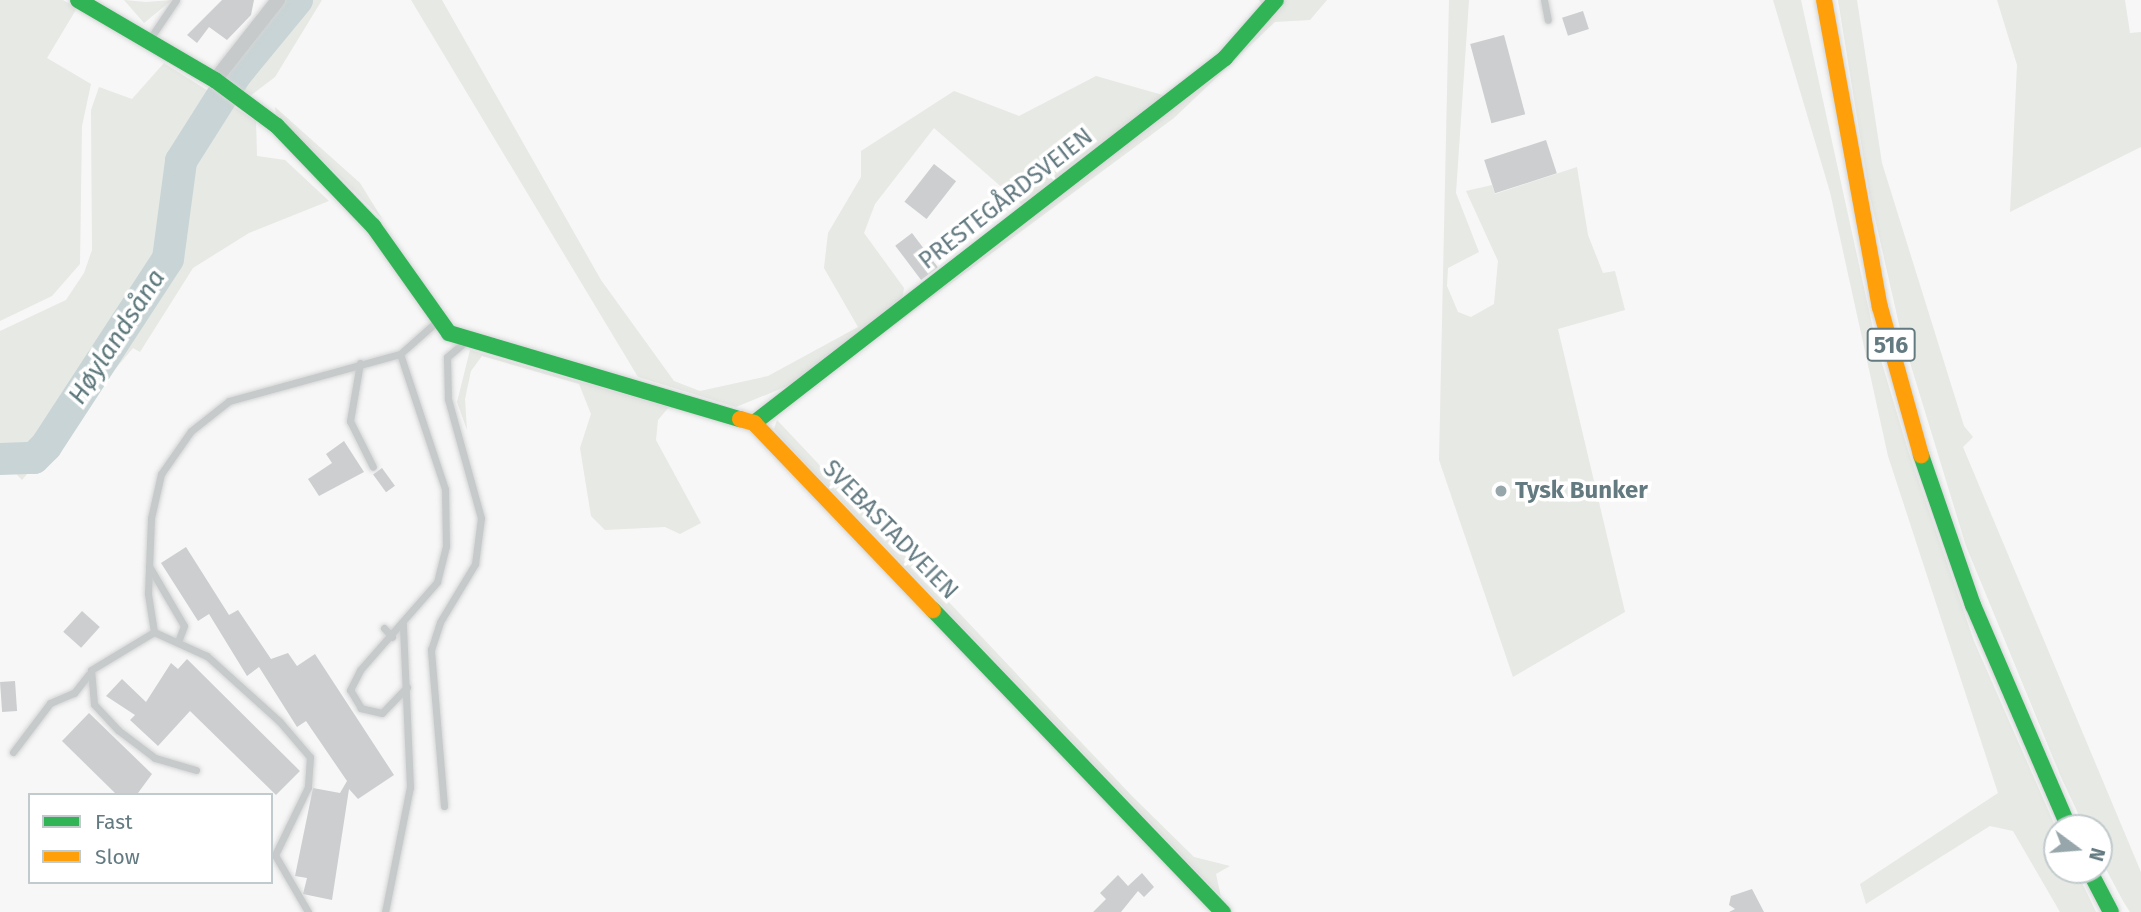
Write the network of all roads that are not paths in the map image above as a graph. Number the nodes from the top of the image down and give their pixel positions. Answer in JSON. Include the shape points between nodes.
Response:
{"nodes":[{"id":1,"x":78,"y":0,"type":"edge"},
{"id":2,"x":176,"y":0,"type":"edge"},
{"id":3,"x":278,"y":0,"type":"edge"},
{"id":4,"x":1276,"y":0,"type":"edge"},
{"id":5,"x":1544,"y":0,"type":"edge"},
{"id":6,"x":1824,"y":0,"type":"edge"},
{"id":7,"x":1548,"y":20,"type":"dead end"},
{"id":8,"x":149,"y":40,"type":"junction"},
{"id":9,"x":217,"y":81,"type":"junction"},
{"id":10,"x":436,"y":323,"type":"junction"},
{"id":11,"x":467,"y":340,"type":"junction"},
{"id":12,"x":400,"y":354,"type":"junction"},
{"id":13,"x":360,"y":363,"type":"junction"},
{"id":14,"x":754,"y":423,"type":"junction"},
{"id":15,"x":373,"y":467,"type":"dead end"},
{"id":16,"x":149,"y":565,"type":"junction"},
{"id":17,"x":403,"y":624,"type":"junction"},
{"id":18,"x":384,"y":628,"type":"dead end"},
{"id":19,"x":154,"y":632,"type":"junction"},
{"id":20,"x":392,"y":636,"type":"junction"},
{"id":21,"x":178,"y":642,"type":"junction"},
{"id":22,"x":91,"y":670,"type":"junction"},
{"id":23,"x":407,"y":687,"type":"junction"},
{"id":24,"x":13,"y":752,"type":"dead end"},
{"id":25,"x":196,"y":770,"type":"dead end"},
{"id":26,"x":444,"y":806,"type":"dead end"},
{"id":27,"x":2063,"y":814,"type":"edge"},
{"id":28,"x":2096,"y":884,"type":"edge"},
{"id":29,"x":309,"y":912,"type":"edge"},
{"id":30,"x":385,"y":912,"type":"edge"},
{"id":31,"x":1223,"y":912,"type":"edge"},
{"id":32,"x":2111,"y":912,"type":"edge"}],
"edges":[{"from":1,"to":8,"type":"street"},
{"from":2,"to":8,"type":"lane"},
{"from":3,"to":9,"type":"street"},
{"from":4,"to":14,"type":"street","name":"PRESTEGÅRDSVEIEN","via":[[1225,58]]},
{"from":5,"to":7,"type":"lane"},
{"from":6,"to":27,"type":"street","number":"516","via":[[1880,307],[1923,462],[1973,605]]},
{"from":8,"to":9,"type":"street"},
{"from":9,"to":10,"type":"street","via":[[242,97],[373,226]]},
{"from":10,"to":11,"type":"street"},
{"from":10,"to":12,"type":"lane"},
{"from":11,"to":14,"type":"street"},
{"from":11,"to":26,"type":"lane","via":[[447,357],[448,399],[481,518],[475,564],[440,622],[431,650]]},
{"from":12,"to":13,"type":"lane"},
{"from":12,"to":17,"type":"lane","via":[[445,489],[446,546],[436,582]]},
{"from":13,"to":15,"type":"lane","via":[[350,421]]},
{"from":13,"to":16,"type":"lane","via":[[229,401],[191,431],[161,474]]},
{"from":14,"to":31,"type":"street","name":"SVEBASTADVEIEN"},
{"from":16,"to":19,"type":"lane"},
{"from":16,"to":21,"type":"lane","via":[[184,626]]},
{"from":17,"to":20,"type":"lane"},
{"from":17,"to":23,"type":"lane"},
{"from":18,"to":20,"type":"lane"},
{"from":19,"to":21,"type":"lane"},
{"from":19,"to":22,"type":"lane"},
{"from":20,"to":23,"type":"lane","via":[[350,690],[361,708],[382,713]]},
{"from":21,"to":29,"type":"lane","via":[[207,656],[310,757],[309,787],[275,855]]},
{"from":22,"to":24,"type":"lane","via":[[74,693],[50,703]]},
{"from":22,"to":25,"type":"lane","via":[[94,704],[118,730],[155,758]]},
{"from":23,"to":30,"type":"lane","via":[[410,787]]},
{"from":28,"to":32,"type":"street"}]}
